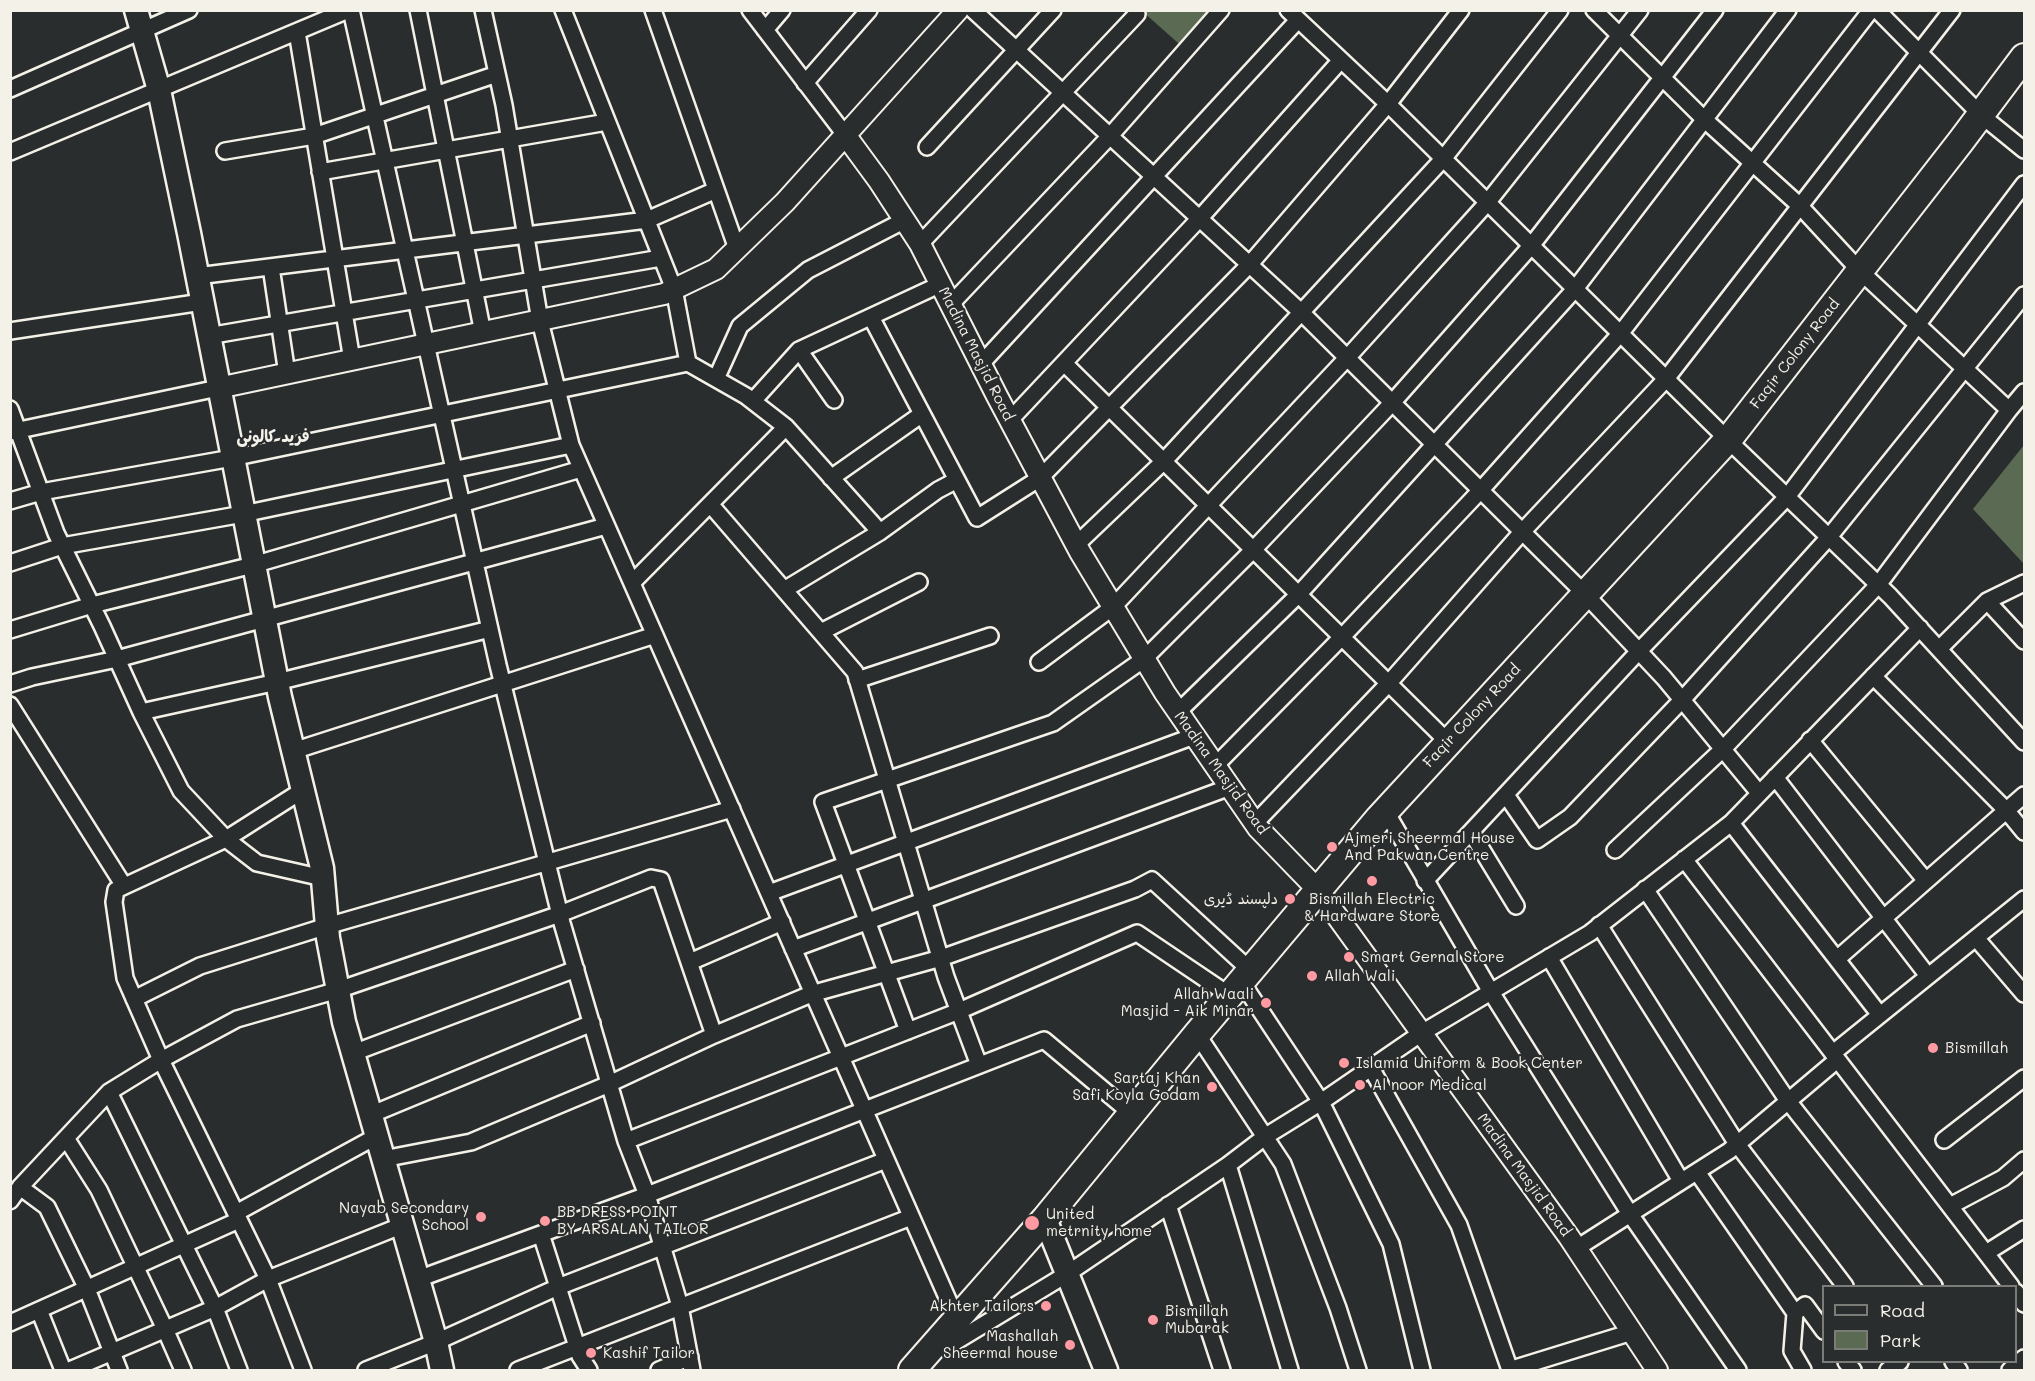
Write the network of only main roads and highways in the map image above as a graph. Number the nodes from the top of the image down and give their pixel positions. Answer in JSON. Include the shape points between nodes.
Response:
{"nodes":[{"id":1,"x":139,"y":21,"type":"edge"},
{"id":2,"x":2025,"y":57,"type":"edge"},
{"id":3,"x":1045,"y":1219,"type":"junction"},
{"id":4,"x":442,"y":1371,"type":"edge"},
{"id":5,"x":912,"y":1371,"type":"edge"},
{"id":6,"x":1106,"y":1371,"type":"edge"}],
"edges":[{"from":1,"to":4,"type":"main road","via":[[159,90],[277,682],[323,878],[344,1022]]},
{"from":2,"to":3,"type":"main road","name":"Faqir Colony Road","via":[[1728,440],[1385,810]]},
{"from":3,"to":5,"type":"main road","name":"Faqir Colony Road"},
{"from":3,"to":6,"type":"main road"}]}
